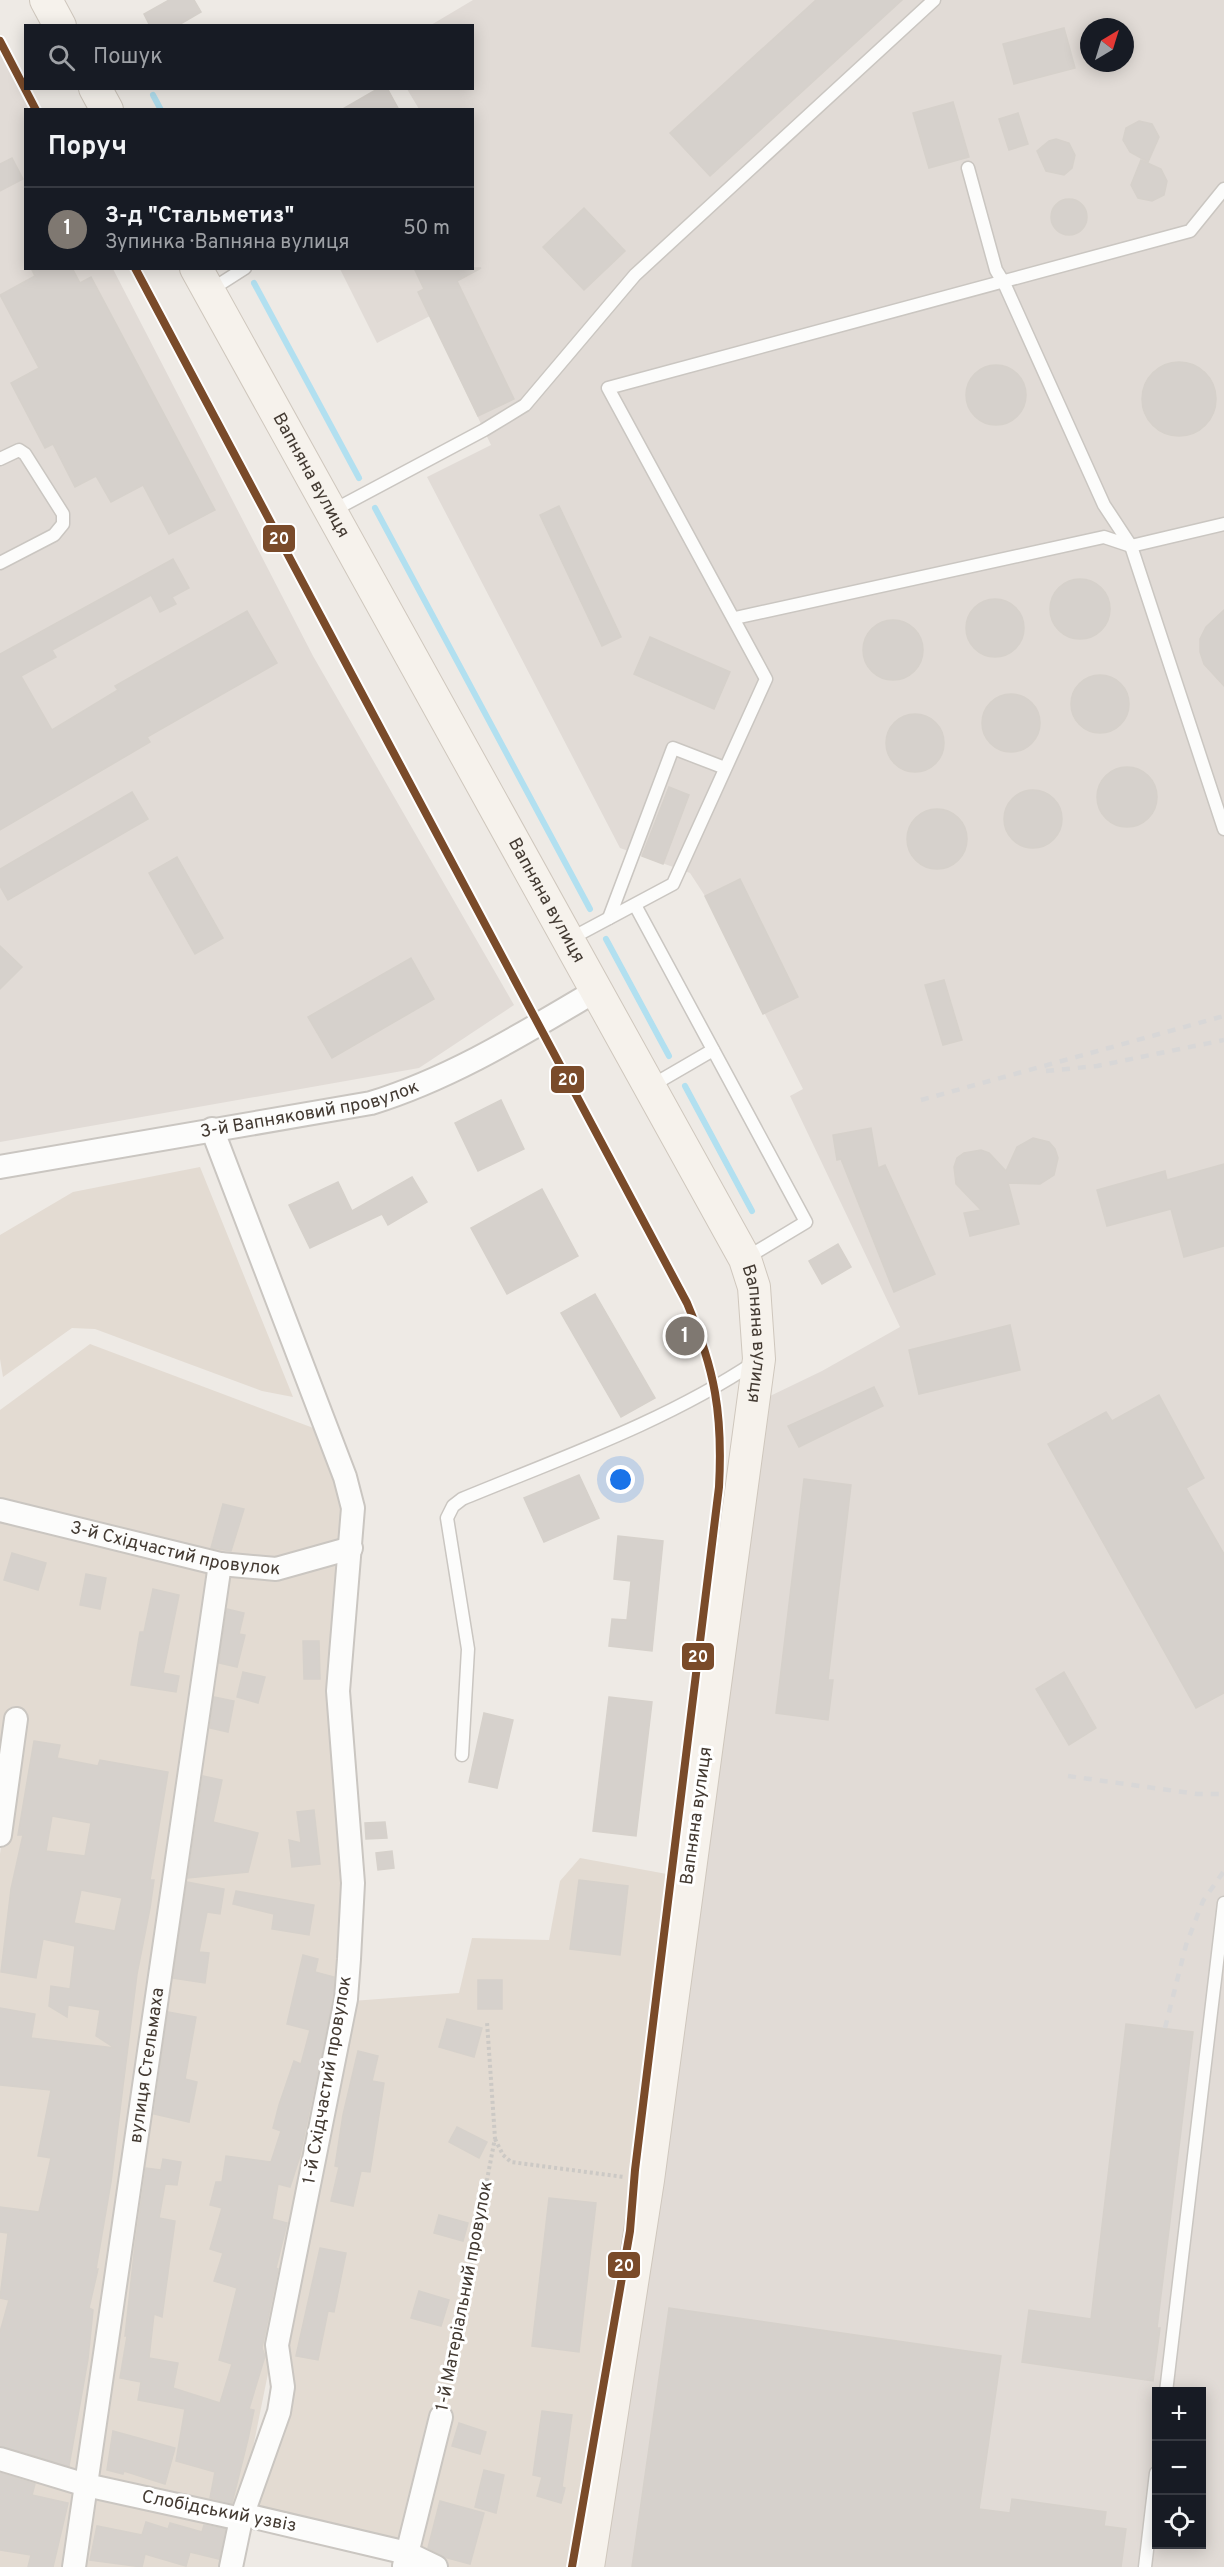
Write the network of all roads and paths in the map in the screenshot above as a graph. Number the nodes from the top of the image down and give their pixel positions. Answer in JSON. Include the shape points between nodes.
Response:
{"nodes":[{"id":1,"x":46,"y":0,"type":"edge"},
{"id":2,"x":934,"y":0,"type":"edge"},
{"id":3,"x":59,"y":24,"type":"edge"},
{"id":4,"x":96,"y":90,"type":"edge"},
{"id":5,"x":106,"y":108,"type":"edge"},
{"id":6,"x":968,"y":168,"type":"dead end"},
{"id":7,"x":1224,"y":189,"type":"edge"},
{"id":8,"x":238,"y":270,"type":"edge"},
{"id":9,"x":202,"y":280,"type":"edge"},
{"id":10,"x":1004,"y":283,"type":"junction"},
{"id":11,"x":0,"y":459,"type":"edge"},
{"id":12,"x":331,"y":512,"type":"junction"},
{"id":13,"x":1224,"y":524,"type":"edge"},
{"id":14,"x":1131,"y":546,"type":"junction"},
{"id":15,"x":0,"y":563,"type":"edge"},
{"id":16,"x":735,"y":618,"type":"junction"},
{"id":17,"x":725,"y":768,"type":"junction"},
{"id":18,"x":1224,"y":829,"type":"edge"},
{"id":19,"x":635,"y":905,"type":"junction"},
{"id":20,"x":609,"y":918,"type":"junction"},
{"id":21,"x":569,"y":940,"type":"junction"},
{"id":22,"x":597,"y":990,"type":"junction"},
{"id":23,"x":713,"y":1050,"type":"junction"},
{"id":24,"x":650,"y":1087,"type":"junction"},
{"id":25,"x":212,"y":1129,"type":"junction"},
{"id":26,"x":0,"y":1167,"type":"edge"},
{"id":27,"x":745,"y":1259,"type":"junction"},
{"id":28,"x":759,"y":1359,"type":"junction"},
{"id":29,"x":0,"y":1510,"type":"edge"},
{"id":30,"x":351,"y":1548,"type":"junction"},
{"id":31,"x":220,"y":1564,"type":"junction"},
{"id":32,"x":16,"y":1719,"type":"dead end"},
{"id":33,"x":462,"y":1755,"type":"dead end"},
{"id":34,"x":0,"y":1834,"type":"edge"},
{"id":35,"x":1224,"y":1903,"type":"edge"},
{"id":36,"x":487,"y":2022,"type":"dead end"},
{"id":37,"x":495,"y":2139,"type":"junction"},
{"id":38,"x":648,"y":2180,"type":"junction"},
{"id":39,"x":1166,"y":2387,"type":"edge"},
{"id":40,"x":441,"y":2417,"type":"joint"},
{"id":41,"x":0,"y":2459,"type":"edge"},
{"id":42,"x":86,"y":2485,"type":"junction"},
{"id":43,"x":1153,"y":2495,"type":"edge"},
{"id":44,"x":241,"y":2519,"type":"junction"},
{"id":45,"x":406,"y":2560,"type":"edge"},
{"id":46,"x":74,"y":2567,"type":"edge"},
{"id":47,"x":231,"y":2567,"type":"edge"},
{"id":48,"x":436,"y":2567,"type":"edge"},
{"id":49,"x":588,"y":2567,"type":"edge"},
{"id":50,"x":1145,"y":2567,"type":"edge"}],
"edges":[{"from":1,"to":3,"type":"street"},
{"from":2,"to":12,"type":"lane","via":[[635,275],[525,405]]},
{"from":4,"to":5,"type":"street"},
{"from":6,"to":10,"type":"lane","via":[[996,270]]},
{"from":7,"to":10,"type":"lane","via":[[1190,231]]},
{"from":8,"to":9,"type":"lane"},
{"from":9,"to":12,"type":"street","name":"Вапняна вулиця"},
{"from":10,"to":14,"type":"lane","via":[[1104,505]]},
{"from":10,"to":16,"type":"lane","via":[[608,388]]},
{"from":11,"to":15,"type":"lane","via":[[19,450],[25,454],[63,514],[63,524],[54,535]]},
{"from":12,"to":21,"type":"street","name":"Вапняна вулиця"},
{"from":13,"to":14,"type":"lane"},
{"from":14,"to":16,"type":"lane","via":[[1104,537]]},
{"from":14,"to":18,"type":"lane"},
{"from":16,"to":17,"type":"lane","via":[[766,679]]},
{"from":17,"to":19,"type":"lane","via":[[672,884]]},
{"from":17,"to":20,"type":"lane","via":[[673,748]]},
{"from":19,"to":20,"type":"lane"},
{"from":19,"to":23,"type":"lane"},
{"from":20,"to":21,"type":"lane"},
{"from":21,"to":22,"type":"street","name":"Вапняна вулиця"},
{"from":22,"to":24,"type":"street","name":"Вапняна вулиця"},
{"from":22,"to":25,"type":"street","name":"3-й Вапняковий провулок","via":[[496,1049],[414,1090],[371,1103]]},
{"from":23,"to":24,"type":"lane"},
{"from":23,"to":27,"type":"lane","via":[[806,1222]]},
{"from":24,"to":27,"type":"street","name":"Вапняна вулиця"},
{"from":25,"to":26,"type":"street","name":"3-й Вапняковий провулок"},
{"from":25,"to":30,"type":"street","name":"1-й Східчастий провулок","via":[[345,1477],[353,1508]]},
{"from":27,"to":28,"type":"street","name":"Вапняна вулиця","via":[[754,1287]]},
{"from":28,"to":33,"type":"lane","via":[[677,1407],[453,1506],[447,1518],[468,1649]]},
{"from":28,"to":38,"type":"street","name":"Вапняна вулиця"},
{"from":29,"to":31,"type":"street","name":"3-й Східчастий провулок"},
{"from":30,"to":31,"type":"street","name":"3-й Східчастий провулок","via":[[276,1569]]},
{"from":30,"to":44,"type":"street","name":"1-й Східчастий провулок","via":[[338,1691],[353,1883],[346,1999],[277,2345],[283,2387],[279,2412]]},
{"from":31,"to":42,"type":"street","name":"вулиця Стельмаха"},
{"from":32,"to":34,"type":"street"},
{"from":35,"to":39,"type":"lane"},
{"from":36,"to":37,"type":"path","name":"1-й Матеріальний провулок"},
{"from":37,"to":38,"type":"path","via":[[511,2162]]},
{"from":37,"to":40,"type":"path","name":"1-й Матеріальний провулок"},
{"from":38,"to":49,"type":"street","name":"Вапняна вулиця"},
{"from":40,"to":45,"type":"street","name":"1-й Матеріальний провулок"},
{"from":41,"to":42,"type":"street","name":"Слобідський узвіз"},
{"from":42,"to":44,"type":"street","name":"Слобідський узвіз"},
{"from":42,"to":46,"type":"street","name":"вулиця Стельмаха"},
{"from":43,"to":50,"type":"lane"},
{"from":44,"to":45,"type":"street","name":"Слобідський узвіз","via":[[250,2516]]},
{"from":44,"to":47,"type":"street","name":"1-й Східчастий провулок"},
{"from":45,"to":48,"type":"street","name":"Слобідський узвіз"}]}
